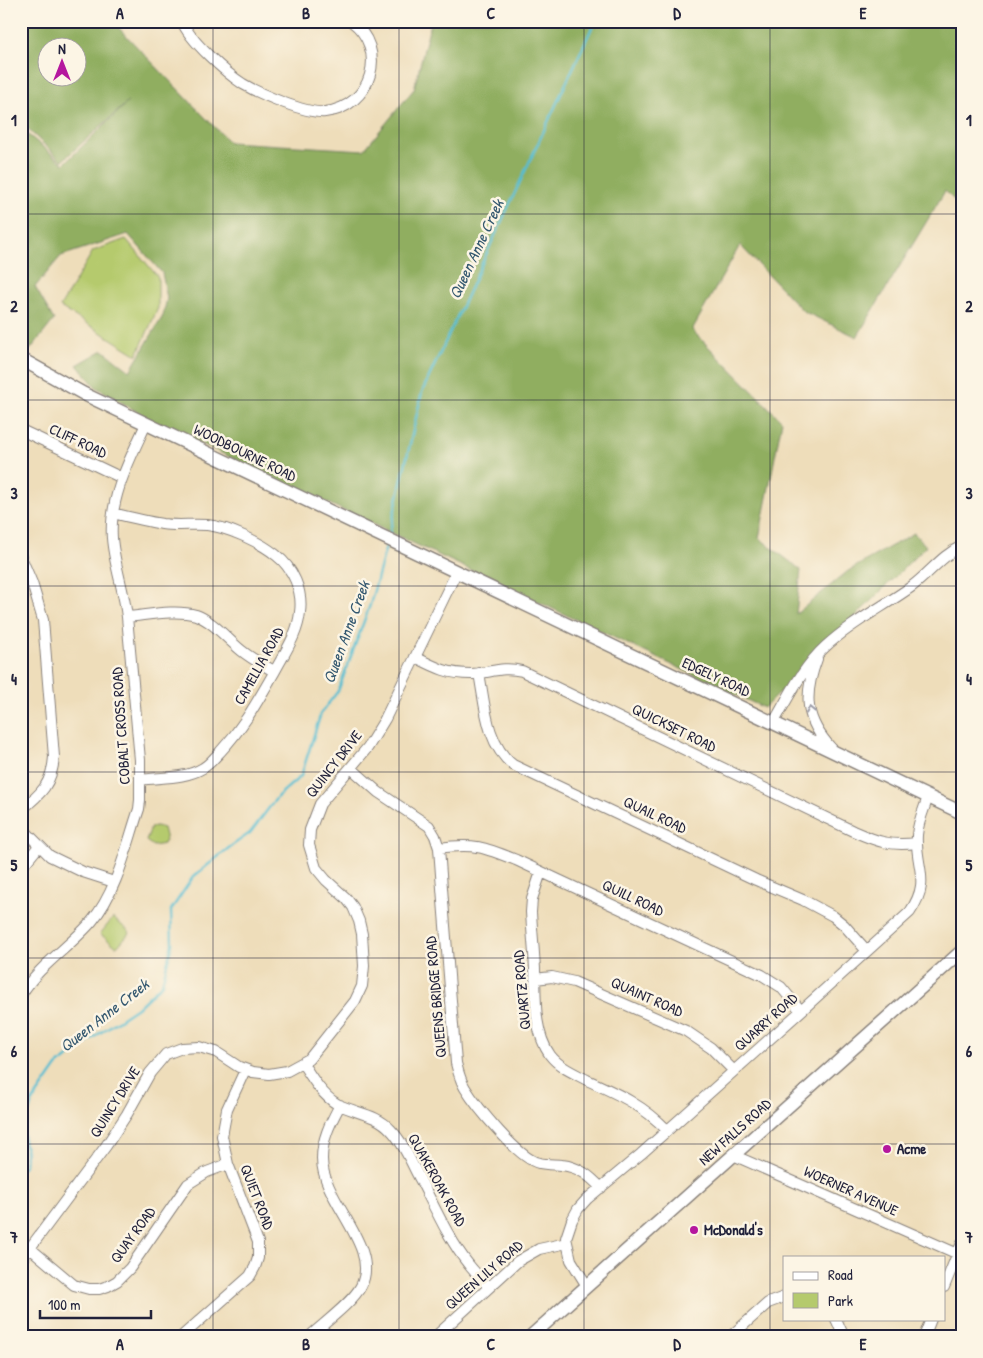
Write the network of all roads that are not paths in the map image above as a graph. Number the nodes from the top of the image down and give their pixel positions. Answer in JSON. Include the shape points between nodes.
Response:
{"nodes":[{"id":1,"x":182,"y":21,"type":"edge"},
{"id":2,"x":351,"y":21,"type":"edge"},
{"id":3,"x":21,"y":359,"type":"edge"},
{"id":4,"x":146,"y":424,"type":"junction"},
{"id":5,"x":21,"y":430,"type":"edge"},
{"id":6,"x":122,"y":478,"type":"junction"},
{"id":7,"x":113,"y":513,"type":"junction"},
{"id":8,"x":962,"y":546,"type":"edge"},
{"id":9,"x":951,"y":551,"type":"junction"},
{"id":10,"x":962,"y":555,"type":"edge"},
{"id":11,"x":21,"y":557,"type":"edge"},
{"id":12,"x":456,"y":573,"type":"junction"},
{"id":13,"x":127,"y":617,"type":"junction"},
{"id":14,"x":821,"y":651,"type":"junction"},
{"id":15,"x":415,"y":657,"type":"junction"},
{"id":16,"x":274,"y":671,"type":"junction"},
{"id":17,"x":479,"y":673,"type":"junction"},
{"id":18,"x":774,"y":722,"type":"junction"},
{"id":19,"x":834,"y":752,"type":"junction"},
{"id":20,"x":351,"y":768,"type":"junction"},
{"id":21,"x":140,"y":780,"type":"junction"},
{"id":22,"x":928,"y":797,"type":"junction"},
{"id":23,"x":21,"y":810,"type":"edge"},
{"id":24,"x":962,"y":813,"type":"edge"},
{"id":25,"x":21,"y":827,"type":"edge"},
{"id":26,"x":917,"y":843,"type":"junction"},
{"id":27,"x":39,"y":846,"type":"junction"},
{"id":28,"x":439,"y":848,"type":"junction"},
{"id":29,"x":21,"y":868,"type":"edge"},
{"id":30,"x":541,"y":872,"type":"junction"},
{"id":31,"x":114,"y":882,"type":"junction"},
{"id":32,"x":866,"y":950,"type":"junction"},
{"id":33,"x":962,"y":951,"type":"edge"},
{"id":34,"x":535,"y":979,"type":"junction"},
{"id":35,"x":21,"y":995,"type":"edge"},
{"id":36,"x":801,"y":1010,"type":"junction"},
{"id":37,"x":303,"y":1064,"type":"junction"},
{"id":38,"x":245,"y":1070,"type":"junction"},
{"id":39,"x":734,"y":1070,"type":"junction"},
{"id":40,"x":340,"y":1105,"type":"junction"},
{"id":41,"x":667,"y":1130,"type":"junction"},
{"id":42,"x":733,"y":1155,"type":"junction"},
{"id":43,"x":228,"y":1164,"type":"junction"},
{"id":44,"x":601,"y":1188,"type":"junction"},
{"id":45,"x":567,"y":1243,"type":"junction"},
{"id":46,"x":962,"y":1243,"type":"edge"},
{"id":47,"x":30,"y":1249,"type":"junction"},
{"id":48,"x":958,"y":1254,"type":"junction"},
{"id":49,"x":21,"y":1260,"type":"edge"},
{"id":50,"x":946,"y":1282,"type":"edge"},
{"id":51,"x":587,"y":1286,"type":"junction"},
{"id":52,"x":489,"y":1288,"type":"junction"},
{"id":53,"x":783,"y":1297,"type":"edge"},
{"id":54,"x":836,"y":1320,"type":"edge"},
{"id":55,"x":931,"y":1320,"type":"edge"},
{"id":56,"x":732,"y":1336,"type":"edge"},
{"id":57,"x":181,"y":1337,"type":"edge"},
{"id":58,"x":309,"y":1337,"type":"edge"},
{"id":59,"x":435,"y":1337,"type":"edge"},
{"id":60,"x":530,"y":1337,"type":"edge"},
{"id":61,"x":844,"y":1337,"type":"edge"},
{"id":62,"x":924,"y":1337,"type":"edge"}],
"edges":[{"from":1,"to":2,"type":"street","via":[[194,41],[234,78],[306,110],[324,112],[352,102],[369,79],[372,62],[369,45]]},
{"from":3,"to":4,"type":"main road","name":"WOODBOURNE ROAD"},
{"from":4,"to":6,"type":"street","name":"COBALT CROSS ROAD"},
{"from":4,"to":12,"type":"main road","name":"WOODBOURNE ROAD"},
{"from":5,"to":6,"type":"street","name":"CLIFF ROAD"},
{"from":6,"to":7,"type":"street","name":"COBALT CROSS ROAD"},
{"from":7,"to":13,"type":"street","name":"COBALT CROSS ROAD","via":[[112,539]]},
{"from":7,"to":16,"type":"street","name":"CAMELLIA ROAD","via":[[162,524],[220,527],[264,546],[284,562],[297,583],[301,610],[296,630]]},
{"from":8,"to":9,"type":"street"},
{"from":9,"to":10,"type":"street"},
{"from":9,"to":14,"type":"street","via":[[911,586],[852,625]]},
{"from":11,"to":23,"type":"street","via":[[43,620],[54,757],[47,785]]},
{"from":12,"to":15,"type":"street","name":"QUINCY DRIVE"},
{"from":12,"to":18,"type":"main road","name":"EDGELY ROAD"},
{"from":13,"to":16,"type":"street","via":[[171,613],[198,616],[251,658]]},
{"from":13,"to":21,"type":"street","name":"COBALT CROSS ROAD"},
{"from":14,"to":18,"type":"street","via":[[799,679]]},
{"from":19,"to":14,"type":"street","one_way":true,"via":[[816,728],[808,705],[812,674]]},
{"from":15,"to":17,"type":"street","name":"QUICKSET ROAD","via":[[442,671]]},
{"from":15,"to":20,"type":"street","name":"QUINCY DRIVE","via":[[376,735]]},
{"from":16,"to":21,"type":"street","name":"CAMELLIA ROAD","via":[[243,725],[204,768],[181,776]]},
{"from":17,"to":26,"type":"street","name":"QUICKSET ROAD","via":[[503,668],[522,672],[853,831],[879,842]]},
{"from":17,"to":32,"type":"street","name":"QUAIL ROAD","via":[[492,738],[513,765],[803,900],[833,916]]},
{"from":18,"to":19,"type":"main road","name":"EDGELY ROAD"},
{"from":19,"to":22,"type":"main road","name":"EDGELY ROAD"},
{"from":20,"to":28,"type":"street","name":"QUEENS BRIDGE ROAD","via":[[378,792],[429,826]]},
{"from":20,"to":37,"type":"street","name":"QUINCY DRIVE","via":[[320,804],[310,830],[309,845],[318,870],[346,898],[357,916],[362,934],[362,986],[355,1001]]},
{"from":21,"to":31,"type":"street","name":"COBALT CROSS ROAD","via":[[139,809]]},
{"from":22,"to":24,"type":"main road","name":"EDGELY ROAD"},
{"from":22,"to":26,"type":"street","name":"QUARRY ROAD","via":[[920,818]]},
{"from":25,"to":27,"type":"street"},
{"from":26,"to":32,"type":"street","name":"QUARRY ROAD","via":[[922,885],[918,900],[906,916]]},
{"from":27,"to":29,"type":"street"},
{"from":27,"to":31,"type":"street","via":[[65,864]]},
{"from":28,"to":30,"type":"street","name":"QUILL ROAD","via":[[474,845]]},
{"from":28,"to":44,"type":"street","name":"QUEENS BRIDGE ROAD","via":[[452,1030],[456,1063],[464,1086],[474,1102],[527,1158],[539,1163],[573,1167]]},
{"from":30,"to":34,"type":"street","name":"QUARTZ ROAD","via":[[531,912]]},
{"from":30,"to":36,"type":"street","name":"QUILL ROAD","via":[[762,975],[781,988]]},
{"from":31,"to":35,"type":"street","name":"COBALT CROSS ROAD","via":[[91,923],[45,965]]},
{"from":32,"to":36,"type":"street","name":"QUARRY ROAD"},
{"from":33,"to":42,"type":"main road","name":"NEW FALLS ROAD"},
{"from":34,"to":39,"type":"street","name":"QUAINT ROAD","via":[[574,982],[686,1031],[711,1048]]},
{"from":34,"to":41,"type":"street","name":"QUARTZ ROAD","via":[[539,1028],[551,1056],[561,1066],[633,1101]]},
{"from":36,"to":39,"type":"street","name":"QUARRY ROAD"},
{"from":37,"to":38,"type":"street","name":"QUINCY DRIVE","via":[[278,1074]]},
{"from":37,"to":40,"type":"street","name":"QUAKEROAK ROAD","via":[[320,1088]]},
{"from":38,"to":43,"type":"street","name":"QUIET ROAD","via":[[222,1130]]},
{"from":38,"to":47,"type":"street","name":"QUINCY DRIVE","via":[[216,1052],[199,1047],[182,1048],[166,1054],[150,1073],[106,1146]]},
{"from":39,"to":41,"type":"street","name":"QUARRY ROAD"},
{"from":40,"to":52,"type":"street","name":"QUAKEROAK ROAD","via":[[373,1117],[391,1130],[457,1247]]},
{"from":40,"to":58,"type":"street","via":[[325,1136],[322,1160],[326,1181],[363,1253],[365,1275],[356,1294]]},
{"from":41,"to":44,"type":"street","name":"QUARRY ROAD"},
{"from":42,"to":48,"type":"street","name":"WOERNER AVENUE"},
{"from":42,"to":51,"type":"main road","name":"NEW FALLS ROAD"},
{"from":43,"to":47,"type":"street","name":"QUAY ROAD","via":[[188,1184],[130,1268],[108,1286],[89,1289],[74,1286]]},
{"from":43,"to":57,"type":"street","name":"QUIET ROAD","via":[[253,1226],[258,1246],[256,1267]]},
{"from":44,"to":45,"type":"street","name":"QUARRY ROAD","via":[[578,1209],[567,1233]]},
{"from":45,"to":51,"type":"street","via":[[571,1260]]},
{"from":45,"to":52,"type":"street","name":"QUEEN LILY ROAD","via":[[528,1254]]},
{"from":46,"to":48,"type":"street"},
{"from":47,"to":49,"type":"street","name":"QUINCY DRIVE"},
{"from":48,"to":50,"type":"street"},
{"from":51,"to":60,"type":"main road","name":"NEW FALLS ROAD"},
{"from":52,"to":59,"type":"street","name":"QUEEN LILY ROAD"},
{"from":53,"to":56,"type":"street","via":[[768,1303]]},
{"from":54,"to":61,"type":"street"},
{"from":55,"to":62,"type":"street"}]}
